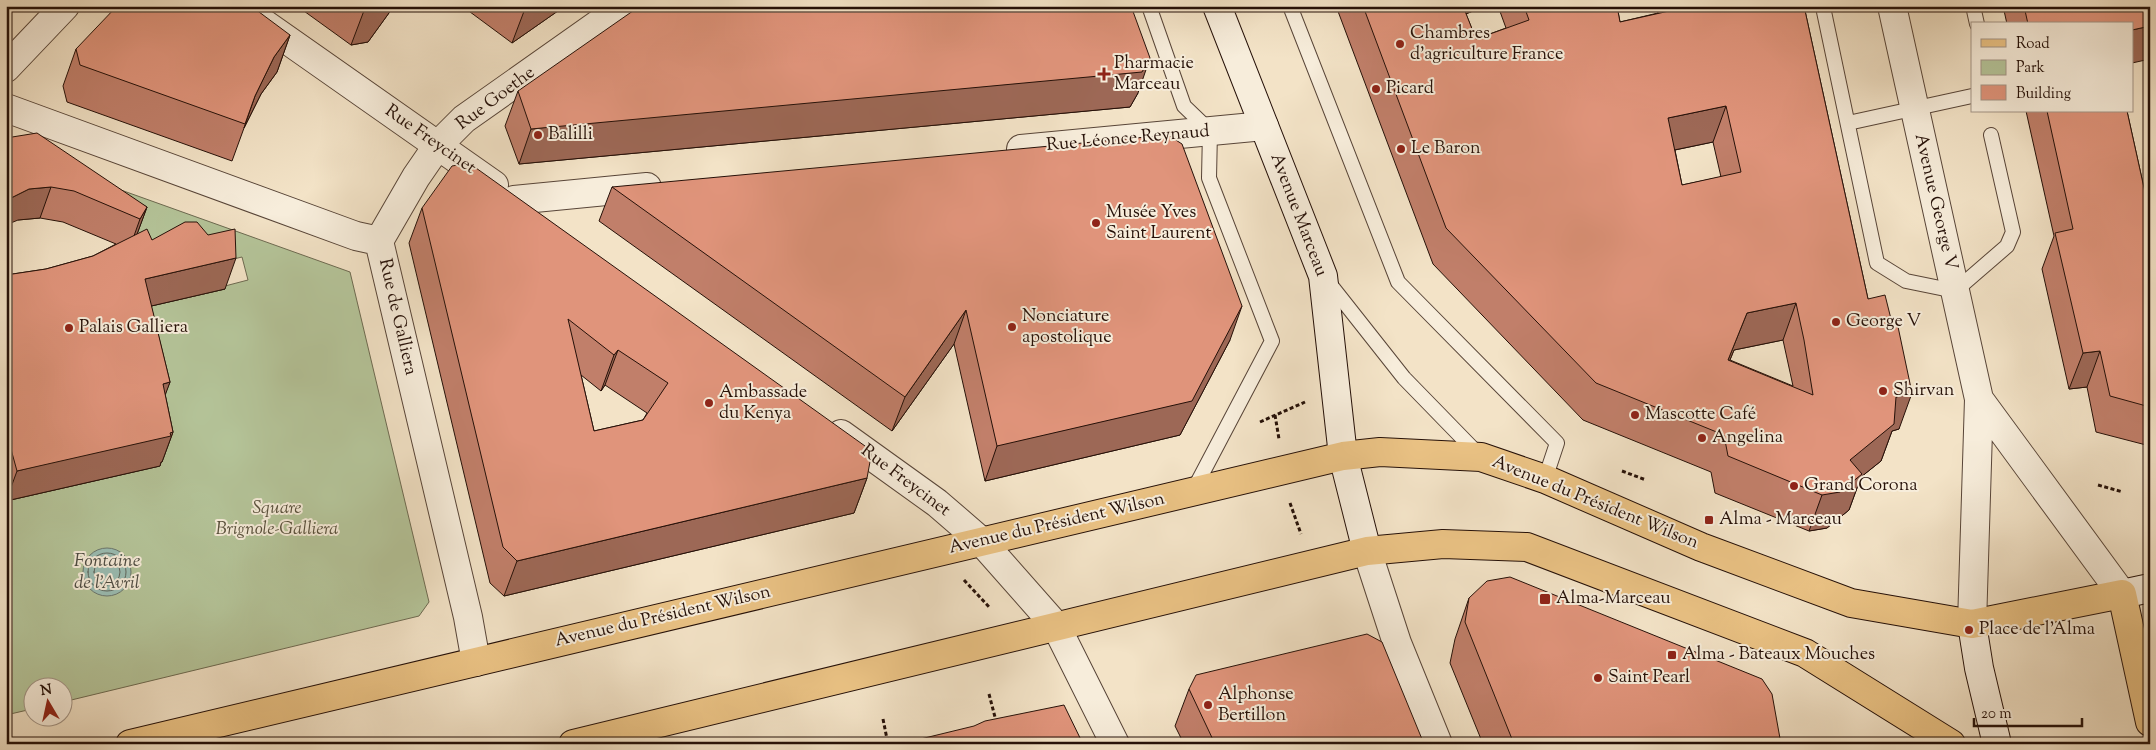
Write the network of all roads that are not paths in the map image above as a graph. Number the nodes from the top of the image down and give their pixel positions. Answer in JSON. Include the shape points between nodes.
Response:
{"nodes":[{"id":1,"x":65,"y":6,"type":"edge"},
{"id":2,"x":239,"y":6,"type":"edge"},
{"id":3,"x":624,"y":6,"type":"edge"},
{"id":4,"x":1148,"y":6,"type":"edge"},
{"id":5,"x":1217,"y":6,"type":"edge"},
{"id":6,"x":1290,"y":6,"type":"edge"},
{"id":7,"x":1892,"y":6,"type":"edge"},
{"id":8,"x":1973,"y":6,"type":"edge"},
{"id":9,"x":1823,"y":7,"type":"edge"},
{"id":10,"x":1977,"y":22,"type":"edge"},
{"id":11,"x":6,"y":68,"type":"edge"},
{"id":12,"x":1971,"y":96,"type":"edge"},
{"id":13,"x":6,"y":108,"type":"edge"},
{"id":14,"x":1914,"y":108,"type":"junction"},
{"id":15,"x":1848,"y":123,"type":"junction"},
{"id":16,"x":1264,"y":126,"type":"junction"},
{"id":17,"x":1210,"y":131,"type":"junction"},
{"id":18,"x":1991,"y":135,"type":"dead end"},
{"id":19,"x":438,"y":146,"type":"junction"},
{"id":20,"x":994,"y":152,"type":"edge"},
{"id":21,"x":669,"y":184,"type":"edge"},
{"id":22,"x":514,"y":200,"type":"junction"},
{"id":23,"x":546,"y":222,"type":"edge"},
{"id":24,"x":379,"y":241,"type":"junction"},
{"id":25,"x":1323,"y":276,"type":"junction"},
{"id":26,"x":1955,"y":291,"type":"junction"},
{"id":27,"x":1979,"y":398,"type":"junction"},
{"id":28,"x":818,"y":417,"type":"edge"},
{"id":29,"x":1342,"y":456,"type":"junction"},
{"id":30,"x":1481,"y":457,"type":"junction"},
{"id":31,"x":1545,"y":480,"type":"junction"},
{"id":32,"x":1193,"y":492,"type":"junction"},
{"id":33,"x":981,"y":541,"type":"junction"},
{"id":34,"x":1367,"y":551,"type":"junction"},
{"id":35,"x":2150,"y":588,"type":"edge"},
{"id":36,"x":2122,"y":594,"type":"junction"},
{"id":37,"x":1972,"y":624,"type":"junction"},
{"id":38,"x":1056,"y":626,"type":"junction"},
{"id":39,"x":476,"y":662,"type":"junction"},
{"id":40,"x":2150,"y":722,"type":"edge"},
{"id":41,"x":130,"y":744,"type":"edge"},
{"id":42,"x":573,"y":744,"type":"edge"},
{"id":43,"x":1115,"y":744,"type":"edge"},
{"id":44,"x":1438,"y":744,"type":"edge"},
{"id":45,"x":1951,"y":744,"type":"edge"},
{"id":46,"x":1997,"y":744,"type":"edge"}],
"edges":[{"from":1,"to":11,"type":"street"},
{"from":2,"to":19,"type":"street","name":"Rue Freycinet"},
{"from":3,"to":19,"type":"street","name":"Rue Goethe","via":[[464,119]]},
{"from":4,"to":17,"type":"lane","via":[[1184,106]]},
{"from":5,"to":16,"type":"street","name":"Avenue Marceau"},
{"from":6,"to":31,"type":"lane","via":[[1398,282],[1557,444]]},
{"from":7,"to":14,"type":"street","name":"Avenue George V"},
{"from":8,"to":10,"type":"lane"},
{"from":9,"to":15,"type":"lane"},
{"from":12,"to":14,"type":"lane"},
{"from":13,"to":24,"type":"street","name":"Rue de Galliera","via":[[356,236]]},
{"from":14,"to":15,"type":"lane"},
{"from":14,"to":26,"type":"street","name":"Avenue George V"},
{"from":15,"to":26,"type":"lane","via":[[1877,263],[1906,281]]},
{"from":16,"to":17,"type":"street","name":"Rue Léonce Reynaud"},
{"from":16,"to":25,"type":"street","name":"Avenue Marceau"},
{"from":17,"to":20,"type":"street","name":"Rue Léonce Reynaud"},
{"from":17,"to":32,"type":"lane","via":[[1209,178],[1272,341]]},
{"from":18,"to":26,"type":"lane","via":[[2013,232],[2007,246]]},
{"from":19,"to":22,"type":"street","name":"Rue Freycinet"},
{"from":19,"to":24,"type":"street","name":"Rue Goethe"},
{"from":21,"to":22,"type":"street"},
{"from":22,"to":23,"type":"street","name":"Rue Freycinet"},
{"from":24,"to":39,"type":"street","name":"Rue de Galliera"},
{"from":25,"to":29,"type":"street","name":"Avenue Marceau"},
{"from":25,"to":30,"type":"lane","via":[[1404,378]]},
{"from":26,"to":27,"type":"street","name":"Avenue George V"},
{"from":27,"to":36,"type":"street","name":"Avenue George V"},
{"from":27,"to":37,"type":"street","name":"Avenue George V"},
{"from":28,"to":33,"type":"street","name":"Rue Freycinet","via":[[938,503]]},
{"from":29,"to":30,"type":"main road","name":"Avenue du Président Wilson","via":[[1380,452]]},
{"from":29,"to":32,"type":"main road","name":"Avenue du Président Wilson"},
{"from":29,"to":34,"type":"street","name":"Avenue Marceau"},
{"from":30,"to":31,"type":"main road","name":"Avenue du Président Wilson"},
{"from":31,"to":37,"type":"main road","name":"Avenue du Président Wilson","via":[[1701,547],[1851,603]]},
{"from":32,"to":33,"type":"main road","name":"Avenue du Président Wilson"},
{"from":33,"to":38,"type":"street","name":"Rue Freycinet"},
{"from":33,"to":39,"type":"main road","name":"Avenue du Président Wilson"},
{"from":34,"to":38,"type":"main road"},
{"from":34,"to":44,"type":"street","name":"Avenue Marceau","via":[[1397,643]]},
{"from":34,"to":45,"type":"main road","via":[[1443,544],[1527,547],[1805,654]]},
{"from":35,"to":36,"type":"street"},
{"from":36,"to":37,"type":"main road"},
{"from":36,"to":40,"type":"main road"},
{"from":37,"to":46,"type":"street"},
{"from":38,"to":42,"type":"main road"},
{"from":38,"to":43,"type":"street","name":"Rue Freycinet"},
{"from":39,"to":41,"type":"main road","name":"Avenue du Président Wilson"}]}
